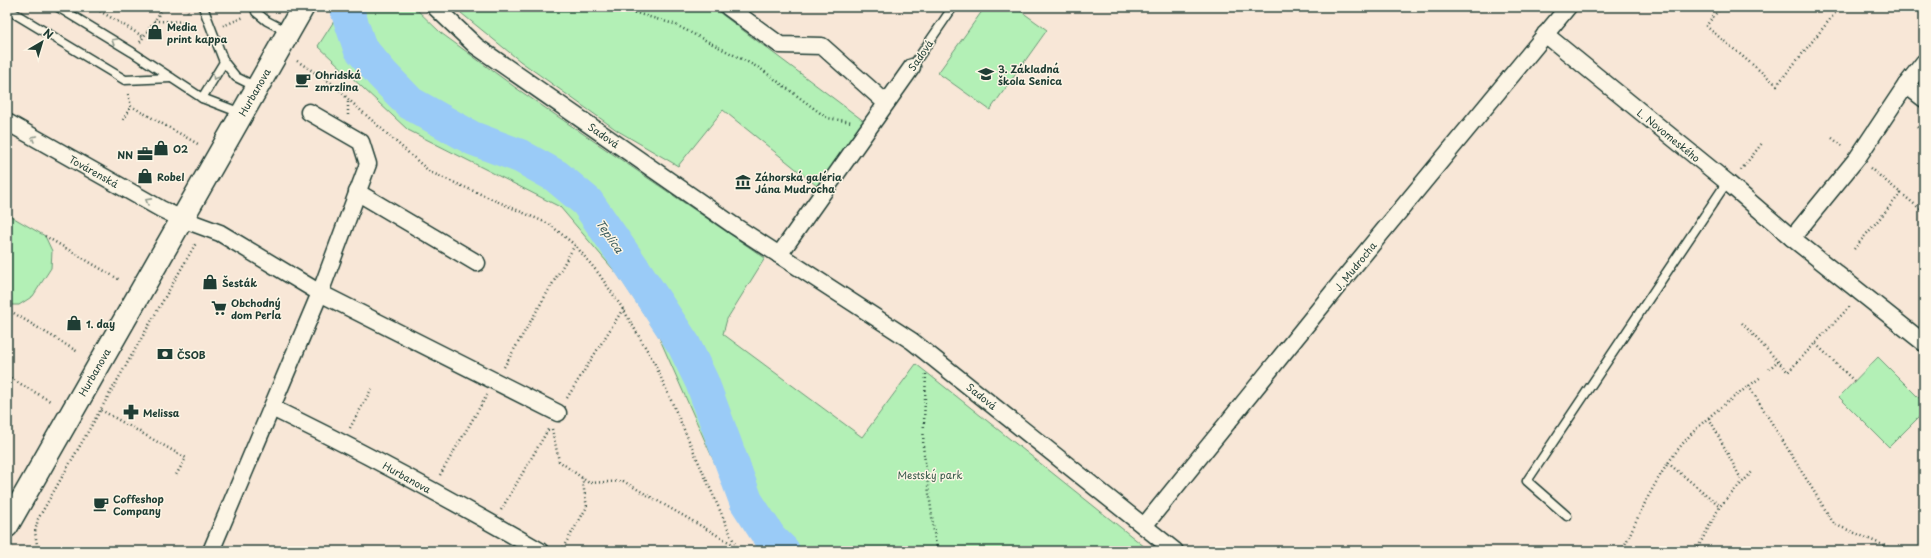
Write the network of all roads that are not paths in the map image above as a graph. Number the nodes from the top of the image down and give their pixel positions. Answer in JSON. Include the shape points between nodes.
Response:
{"nodes":[{"id":1,"x":58,"y":7,"type":"edge"},
{"id":2,"x":203,"y":7,"type":"edge"},
{"id":3,"x":303,"y":7,"type":"edge"},
{"id":4,"x":435,"y":7,"type":"edge"},
{"id":5,"x":728,"y":7,"type":"edge"},
{"id":6,"x":953,"y":7,"type":"edge"},
{"id":7,"x":1568,"y":7,"type":"edge"},
{"id":8,"x":7,"y":9,"type":"edge"},
{"id":9,"x":255,"y":9,"type":"edge"},
{"id":10,"x":289,"y":32,"type":"junction"},
{"id":11,"x":1545,"y":34,"type":"junction"},
{"id":12,"x":224,"y":62,"type":"junction"},
{"id":13,"x":1924,"y":62,"type":"edge"},
{"id":14,"x":912,"y":67,"type":"joint"},
{"id":15,"x":171,"y":78,"type":"junction"},
{"id":16,"x":1906,"y":85,"type":"junction"},
{"id":17,"x":257,"y":88,"type":"junction"},
{"id":18,"x":202,"y":98,"type":"junction"},
{"id":19,"x":1924,"y":99,"type":"edge"},
{"id":20,"x":886,"y":103,"type":"junction"},
{"id":21,"x":309,"y":112,"type":"dead end"},
{"id":22,"x":242,"y":114,"type":"junction"},
{"id":23,"x":7,"y":122,"type":"edge"},
{"id":24,"x":1727,"y":182,"type":"junction"},
{"id":25,"x":357,"y":192,"type":"junction"},
{"id":26,"x":182,"y":219,"type":"junction"},
{"id":27,"x":1792,"y":238,"type":"junction"},
{"id":28,"x":779,"y":255,"type":"junction"},
{"id":29,"x":477,"y":263,"type":"dead end"},
{"id":30,"x":320,"y":293,"type":"junction"},
{"id":31,"x":1924,"y":343,"type":"edge"},
{"id":32,"x":272,"y":408,"type":"junction"},
{"id":33,"x":554,"y":419,"type":"road end"},
{"id":34,"x":1567,"y":516,"type":"dead end"},
{"id":35,"x":7,"y":526,"type":"edge"},
{"id":36,"x":1144,"y":526,"type":"junction"},
{"id":37,"x":211,"y":551,"type":"edge"},
{"id":38,"x":540,"y":551,"type":"edge"},
{"id":39,"x":1175,"y":551,"type":"edge"}],
"edges":[{"from":15,"to":1,"type":"lane","one_way":true},
{"from":2,"to":12,"type":"lane"},
{"from":3,"to":10,"type":"main road","name":"Hurbanova"},
{"from":4,"to":28,"type":"street","name":"Sadová","via":[[476,46]]},
{"from":5,"to":20,"type":"street","via":[[780,45],[822,46]]},
{"from":6,"to":14,"type":"lane","name":"Sadová"},
{"from":7,"to":11,"type":"street","name":"J. Mudrocha"},
{"from":8,"to":15,"type":"lane","via":[[125,80]]},
{"from":9,"to":10,"type":"lane","via":[[267,21]]},
{"from":10,"to":17,"type":"main road","name":"Hurbanova"},
{"from":11,"to":24,"type":"street","name":"L. Novomeského"},
{"from":11,"to":36,"type":"street","name":"J. Mudrocha"},
{"from":12,"to":17,"type":"lane","via":[[236,77]]},
{"from":12,"to":18,"type":"lane","one_way":true},
{"from":13,"to":16,"type":"street"},
{"from":14,"to":20,"type":"street","name":"Sadová"},
{"from":15,"to":18,"type":"lane"},
{"from":16,"to":19,"type":"street"},
{"from":16,"to":27,"type":"street","via":[[1858,157]]},
{"from":17,"to":22,"type":"main road","name":"Hurbanova"},
{"from":18,"to":22,"type":"lane"},
{"from":20,"to":28,"type":"street","name":"Sadová"},
{"from":21,"to":25,"type":"street","via":[[361,142],[368,164]]},
{"from":22,"to":26,"type":"main road","name":"Hurbanova"},
{"from":26,"to":23,"type":"street","name":"Továrenská","one_way":true},
{"from":24,"to":27,"type":"street","name":"L. Novomeského"},
{"from":24,"to":34,"type":"lane","via":[[1527,481]]},
{"from":25,"to":29,"type":"street"},
{"from":25,"to":30,"type":"street"},
{"from":26,"to":30,"type":"street","via":[[220,233]]},
{"from":26,"to":35,"type":"main road","name":"Hurbanova"},
{"from":27,"to":31,"type":"street","name":"L. Novomeského"},
{"from":28,"to":36,"type":"street","name":"Sadová","via":[[912,341]]},
{"from":30,"to":32,"type":"street"},
{"from":30,"to":33,"type":"street"},
{"from":32,"to":37,"type":"street"},
{"from":32,"to":38,"type":"street","name":"Hurbanova","via":[[342,442]]},
{"from":36,"to":39,"type":"street","name":"Sadová"}]}
